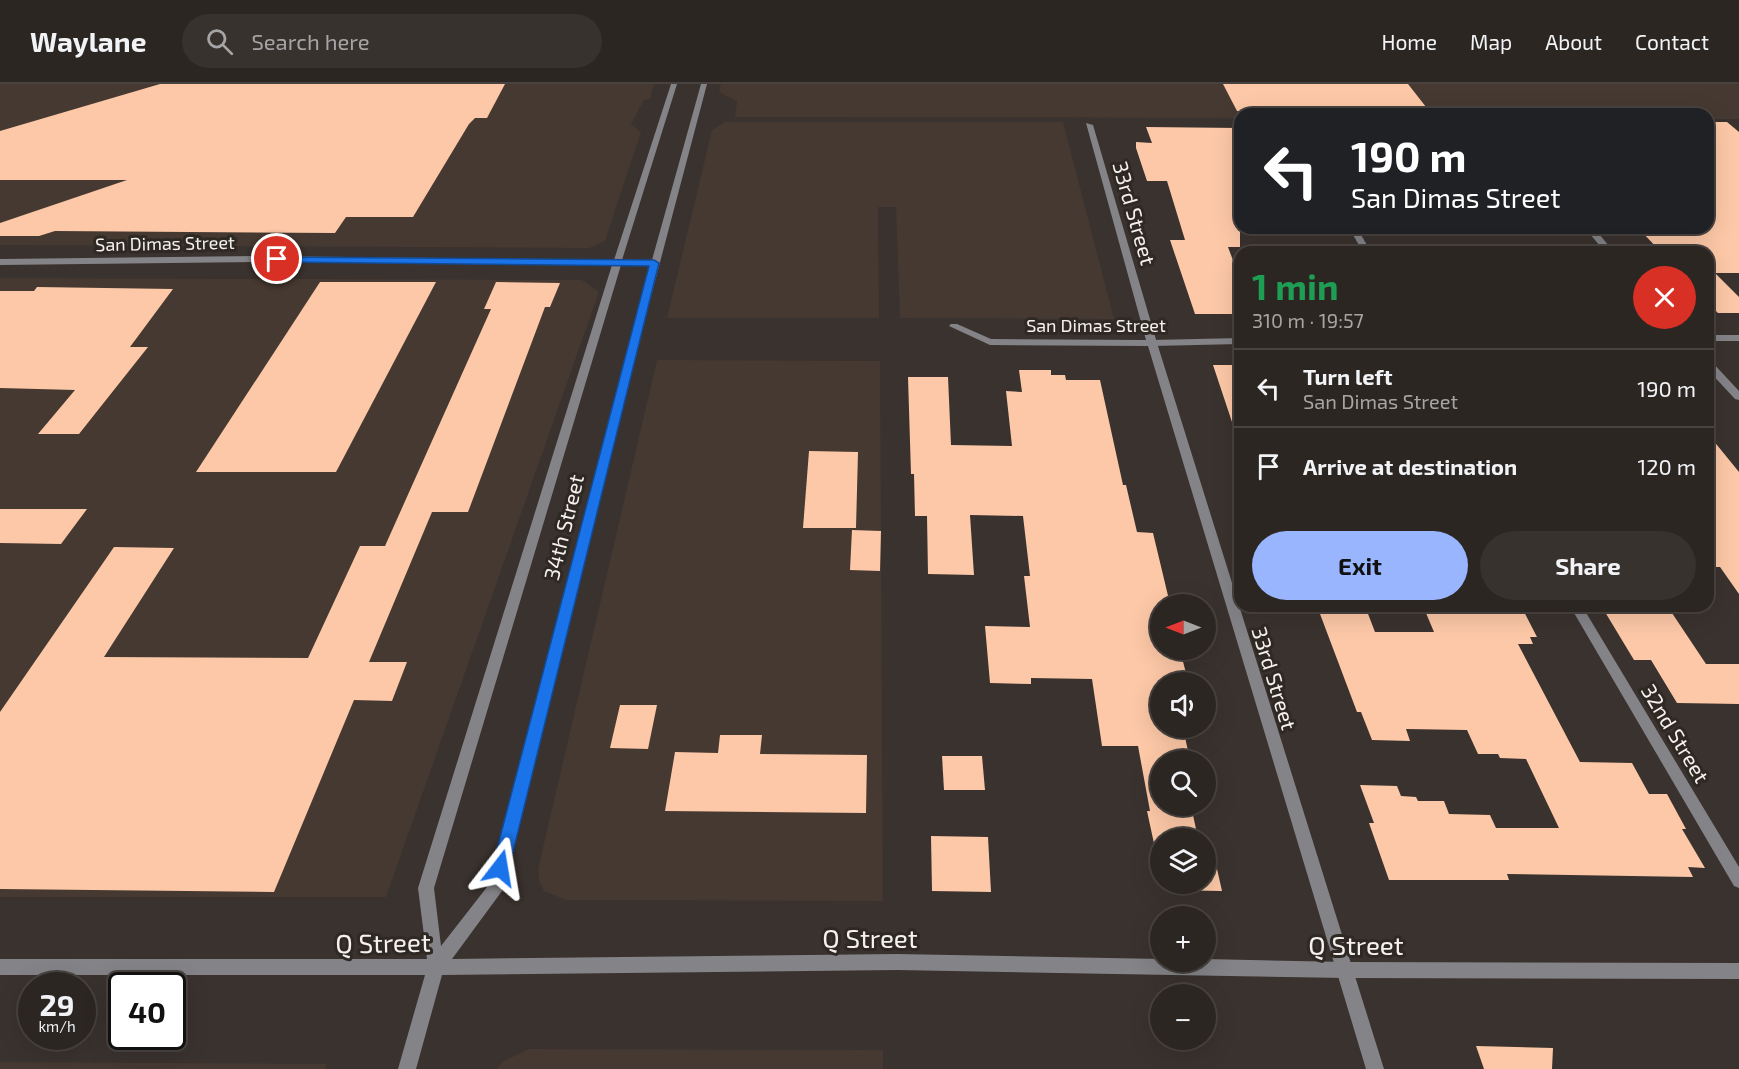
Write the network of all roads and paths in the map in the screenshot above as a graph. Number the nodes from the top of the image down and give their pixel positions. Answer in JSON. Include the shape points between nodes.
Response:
{"nodes":[{"id":1,"x":675,"y":84,"type":"edge"},
{"id":2,"x":704,"y":84,"type":"edge"},
{"id":3,"x":1089,"y":125,"type":"dead end"},
{"id":4,"x":1594,"y":234,"type":"edge"},
{"id":5,"x":1605,"y":246,"type":"edge"},
{"id":6,"x":0,"y":261,"type":"edge"},
{"id":7,"x":616,"y":263,"type":"junction"},
{"id":8,"x":654,"y":263,"type":"junction"},
{"id":9,"x":954,"y":326,"type":"dead end"},
{"id":10,"x":1714,"y":338,"type":"edge"},
{"id":11,"x":1739,"y":338,"type":"edge"},
{"id":12,"x":1234,"y":341,"type":"edge"},
{"id":13,"x":1152,"y":342,"type":"junction"},
{"id":14,"x":1714,"y":370,"type":"edge"},
{"id":15,"x":1739,"y":397,"type":"edge"},
{"id":16,"x":1234,"y":609,"type":"edge"},
{"id":17,"x":1235,"y":612,"type":"edge"},
{"id":18,"x":1580,"y":612,"type":"edge"},
{"id":19,"x":1739,"y":881,"type":"edge"},
{"id":20,"x":436,"y":966,"type":"junction"},
{"id":21,"x":0,"y":968,"type":"edge"},
{"id":22,"x":1345,"y":970,"type":"junction"},
{"id":23,"x":1739,"y":971,"type":"edge"},
{"id":24,"x":407,"y":1069,"type":"edge"},
{"id":25,"x":1375,"y":1069,"type":"edge"}],
"edges":[{"from":1,"to":7,"type":"street","name":"34th Street"},
{"from":2,"to":8,"type":"street","name":"34th Street"},
{"from":3,"to":13,"type":"street","name":"33rd Street"},
{"from":4,"to":5,"type":"street"},
{"from":6,"to":7,"type":"street","name":"San Dimas Street"},
{"from":7,"to":8,"type":"street","name":"San Dimas Street"},
{"from":7,"to":20,"type":"street","name":"34th Street","via":[[426,888]]},
{"from":8,"to":20,"type":"street","name":"34th Street","via":[[495,891]]},
{"from":9,"to":13,"type":"street","name":"San Dimas Street","via":[[990,342]]},
{"from":10,"to":11,"type":"street"},
{"from":12,"to":13,"type":"street","name":"San Dimas Street"},
{"from":13,"to":16,"type":"street","name":"33rd Street"},
{"from":14,"to":15,"type":"street"},
{"from":17,"to":22,"type":"street","name":"33rd Street"},
{"from":18,"to":19,"type":"street","name":"32nd Street"},
{"from":20,"to":21,"type":"street","name":"Q Street"},
{"from":20,"to":22,"type":"street","name":"Q Street","via":[[897,962]]},
{"from":20,"to":24,"type":"street","name":"34th Street"},
{"from":22,"to":23,"type":"street","name":"Q Street"},
{"from":22,"to":25,"type":"street","name":"33rd Street"}]}
